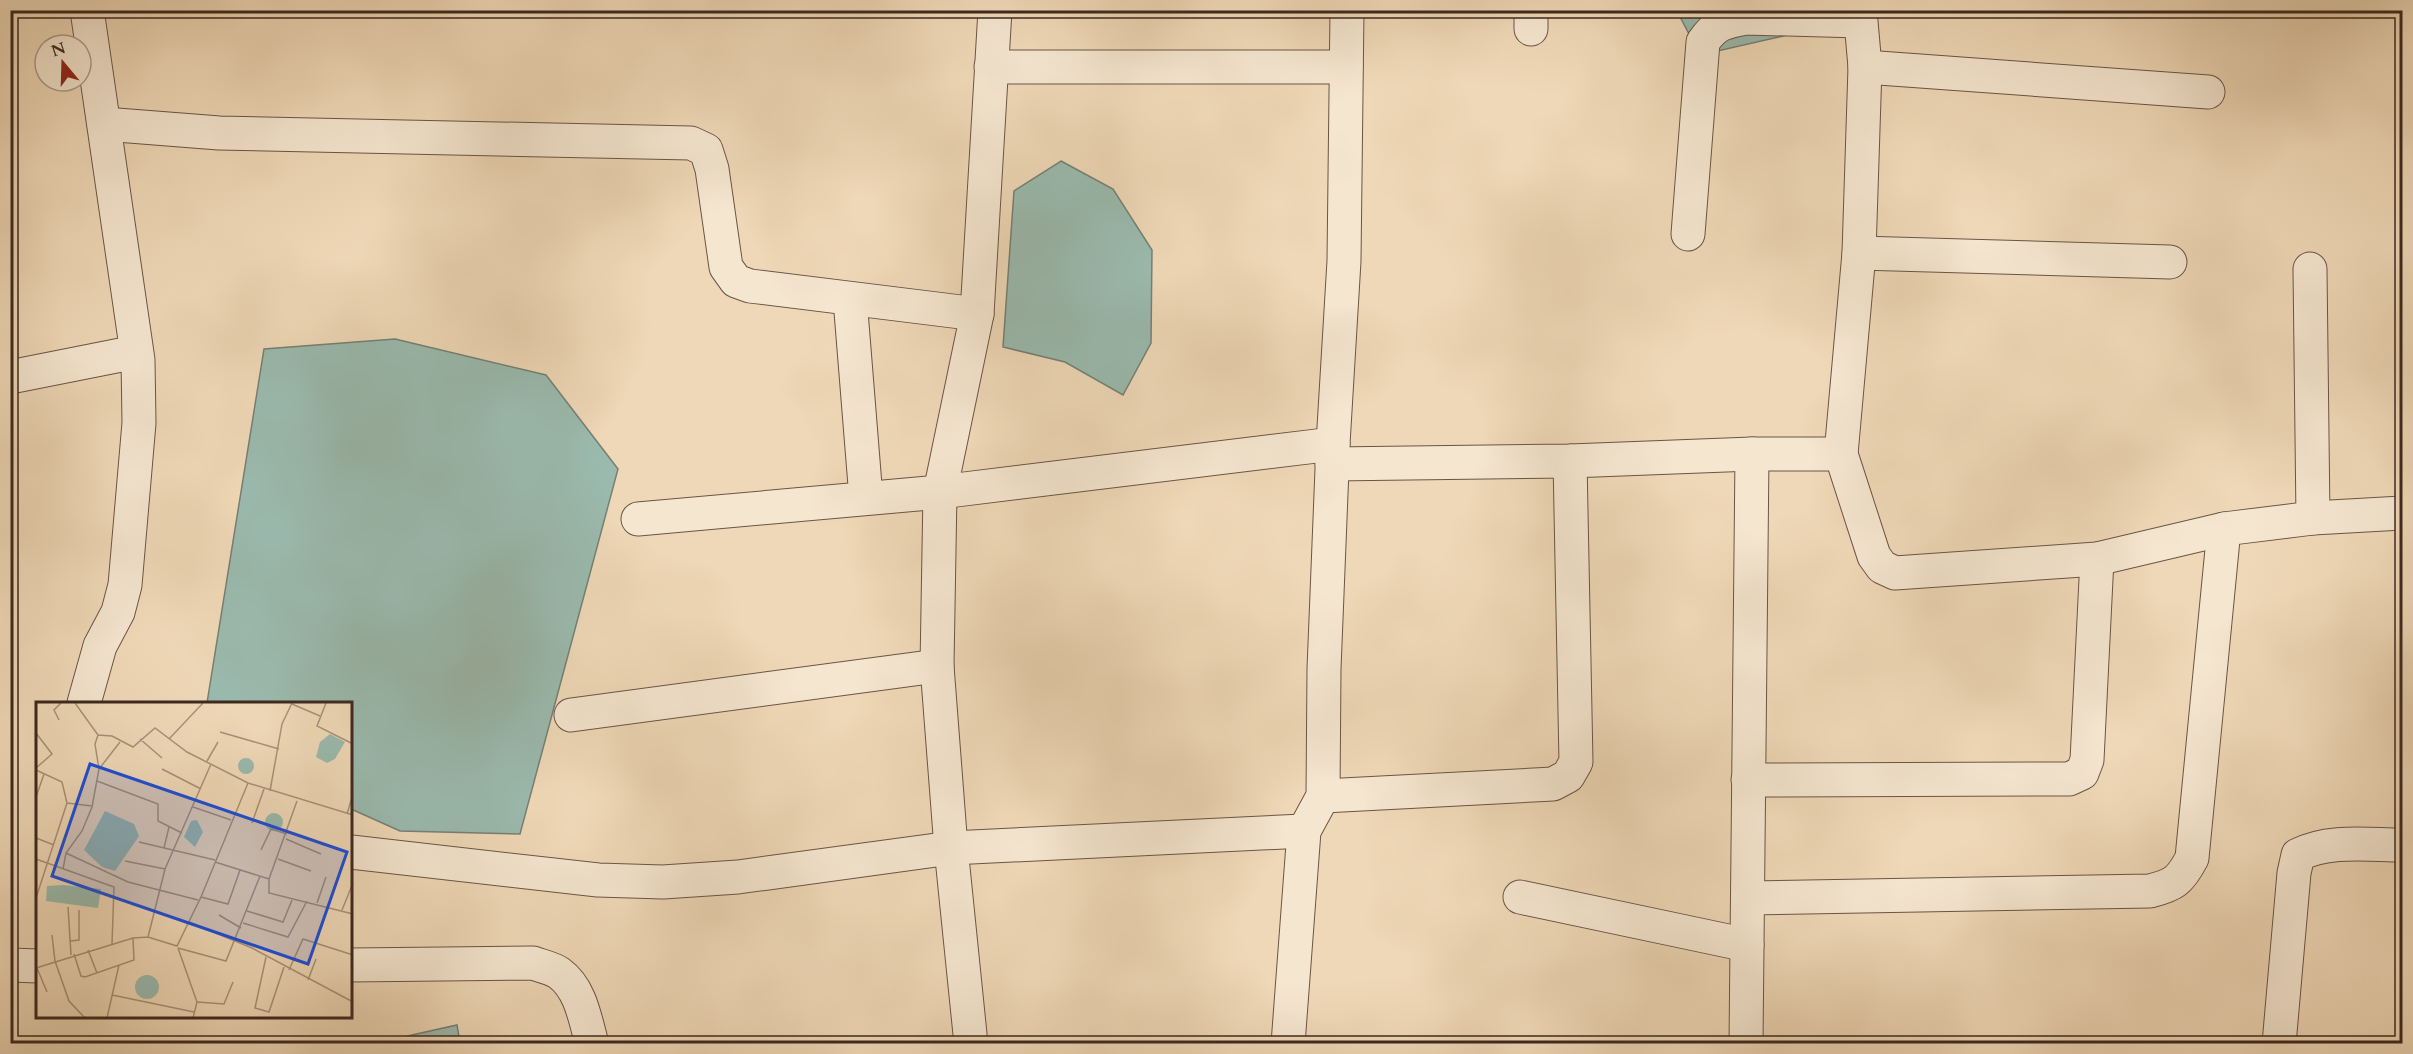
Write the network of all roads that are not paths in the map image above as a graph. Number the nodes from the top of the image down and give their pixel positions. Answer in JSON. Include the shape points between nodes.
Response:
{"nodes":[{"id":1,"x":995,"y":10,"type":"edge"},
{"id":2,"x":1347,"y":10,"type":"edge"},
{"id":3,"x":89,"y":12,"type":"edge"},
{"id":4,"x":1860,"y":16,"type":"edge"},
{"id":5,"x":1346,"y":66,"type":"junction"},
{"id":6,"x":991,"y":67,"type":"junction"},
{"id":7,"x":1866,"y":67,"type":"junction"},
{"id":8,"x":2208,"y":92,"type":"dead end"},
{"id":9,"x":104,"y":124,"type":"junction"},
{"id":10,"x":1688,"y":234,"type":"dead end"},
{"id":11,"x":1859,"y":253,"type":"junction"},
{"id":12,"x":2170,"y":261,"type":"dead end"},
{"id":13,"x":2310,"y":269,"type":"dead end"},
{"id":14,"x":850,"y":299,"type":"junction"},
{"id":15,"x":977,"y":314,"type":"junction"},
{"id":16,"x":136,"y":352,"type":"junction"},
{"id":17,"x":10,"y":377,"type":"edge"},
{"id":18,"x":1332,"y":454,"type":"junction"},
{"id":19,"x":1752,"y":454,"type":"junction"},
{"id":20,"x":1840,"y":454,"type":"junction"},
{"id":21,"x":1570,"y":461,"type":"junction"},
{"id":22,"x":940,"y":492,"type":"junction"},
{"id":23,"x":866,"y":498,"type":"junction"},
{"id":24,"x":2403,"y":513,"type":"edge"},
{"id":25,"x":2313,"y":518,"type":"junction"},
{"id":26,"x":638,"y":519,"type":"dead end"},
{"id":27,"x":2224,"y":529,"type":"junction"},
{"id":28,"x":2097,"y":559,"type":"junction"},
{"id":29,"x":937,"y":666,"type":"junction"},
{"id":30,"x":84,"y":702,"type":"edge"},
{"id":31,"x":571,"y":715,"type":"dead end"},
{"id":32,"x":1748,"y":780,"type":"junction"},
{"id":33,"x":1323,"y":796,"type":"junction"},
{"id":34,"x":1304,"y":831,"type":"junction"},
{"id":35,"x":2403,"y":845,"type":"edge"},
{"id":36,"x":951,"y":848,"type":"junction"},
{"id":37,"x":352,"y":852,"type":"edge"},
{"id":38,"x":1520,"y":897,"type":"dead end"},
{"id":39,"x":1748,"y":898,"type":"junction"},
{"id":40,"x":1747,"y":945,"type":"junction"},
{"id":41,"x":10,"y":965,"type":"edge"},
{"id":42,"x":352,"y":965,"type":"edge"},
{"id":43,"x":36,"y":966,"type":"edge"},
{"id":44,"x":592,"y":1044,"type":"edge"},
{"id":45,"x":971,"y":1044,"type":"edge"},
{"id":46,"x":1288,"y":1044,"type":"edge"},
{"id":47,"x":1746,"y":1044,"type":"edge"},
{"id":48,"x":2279,"y":1044,"type":"edge"}],
"edges":[{"from":1,"to":6,"type":"street"},
{"from":2,"to":5,"type":"street"},
{"from":3,"to":9,"type":"street"},
{"from":4,"to":7,"type":"street"},
{"from":4,"to":10,"type":"street","via":[[1746,18],[1712,29],[1703,42]]},
{"from":5,"to":6,"type":"street"},
{"from":5,"to":18,"type":"street","via":[[1344,261]]},
{"from":6,"to":15,"type":"street"},
{"from":7,"to":8,"type":"street"},
{"from":7,"to":11,"type":"street"},
{"from":9,"to":14,"type":"street","via":[[219,133],[690,143],[706,150],[726,267],[736,281]]},
{"from":9,"to":16,"type":"street"},
{"from":11,"to":12,"type":"street"},
{"from":11,"to":20,"type":"street"},
{"from":13,"to":25,"type":"street"},
{"from":14,"to":15,"type":"street"},
{"from":14,"to":23,"type":"street"},
{"from":15,"to":22,"type":"street"},
{"from":16,"to":17,"type":"street"},
{"from":16,"to":30,"type":"street","via":[[139,423],[125,585],[118,612],[100,646]]},
{"from":18,"to":21,"type":"street"},
{"from":18,"to":22,"type":"street"},
{"from":18,"to":33,"type":"street"},
{"from":19,"to":20,"type":"street"},
{"from":19,"to":21,"type":"street"},
{"from":19,"to":32,"type":"street"},
{"from":20,"to":28,"type":"street","via":[[1874,556],[1882,567],[1895,573]]},
{"from":21,"to":33,"type":"street","via":[[1576,762],[1568,776],[1552,784]]},
{"from":22,"to":23,"type":"street"},
{"from":22,"to":29,"type":"street"},
{"from":23,"to":26,"type":"street"},
{"from":24,"to":25,"type":"street"},
{"from":25,"to":27,"type":"street"},
{"from":27,"to":28,"type":"street"},
{"from":27,"to":39,"type":"street","via":[[2192,858],[2184,874],[2171,885],[2150,891]]},
{"from":28,"to":32,"type":"street","via":[[2087,760],[2082,773],[2069,779]]},
{"from":29,"to":31,"type":"street"},
{"from":29,"to":36,"type":"street"},
{"from":32,"to":39,"type":"street"},
{"from":33,"to":34,"type":"street"},
{"from":34,"to":36,"type":"street"},
{"from":34,"to":46,"type":"street"},
{"from":35,"to":48,"type":"street","via":[[2327,845],[2298,855]]},
{"from":36,"to":37,"type":"street","via":[[738,877],[663,882],[598,880]]},
{"from":36,"to":45,"type":"street"},
{"from":38,"to":40,"type":"street"},
{"from":39,"to":40,"type":"street"},
{"from":40,"to":47,"type":"street"},
{"from":41,"to":43,"type":"street"},
{"from":42,"to":44,"type":"street","via":[[533,963],[558,971],[572,985],[582,1006]]}]}
